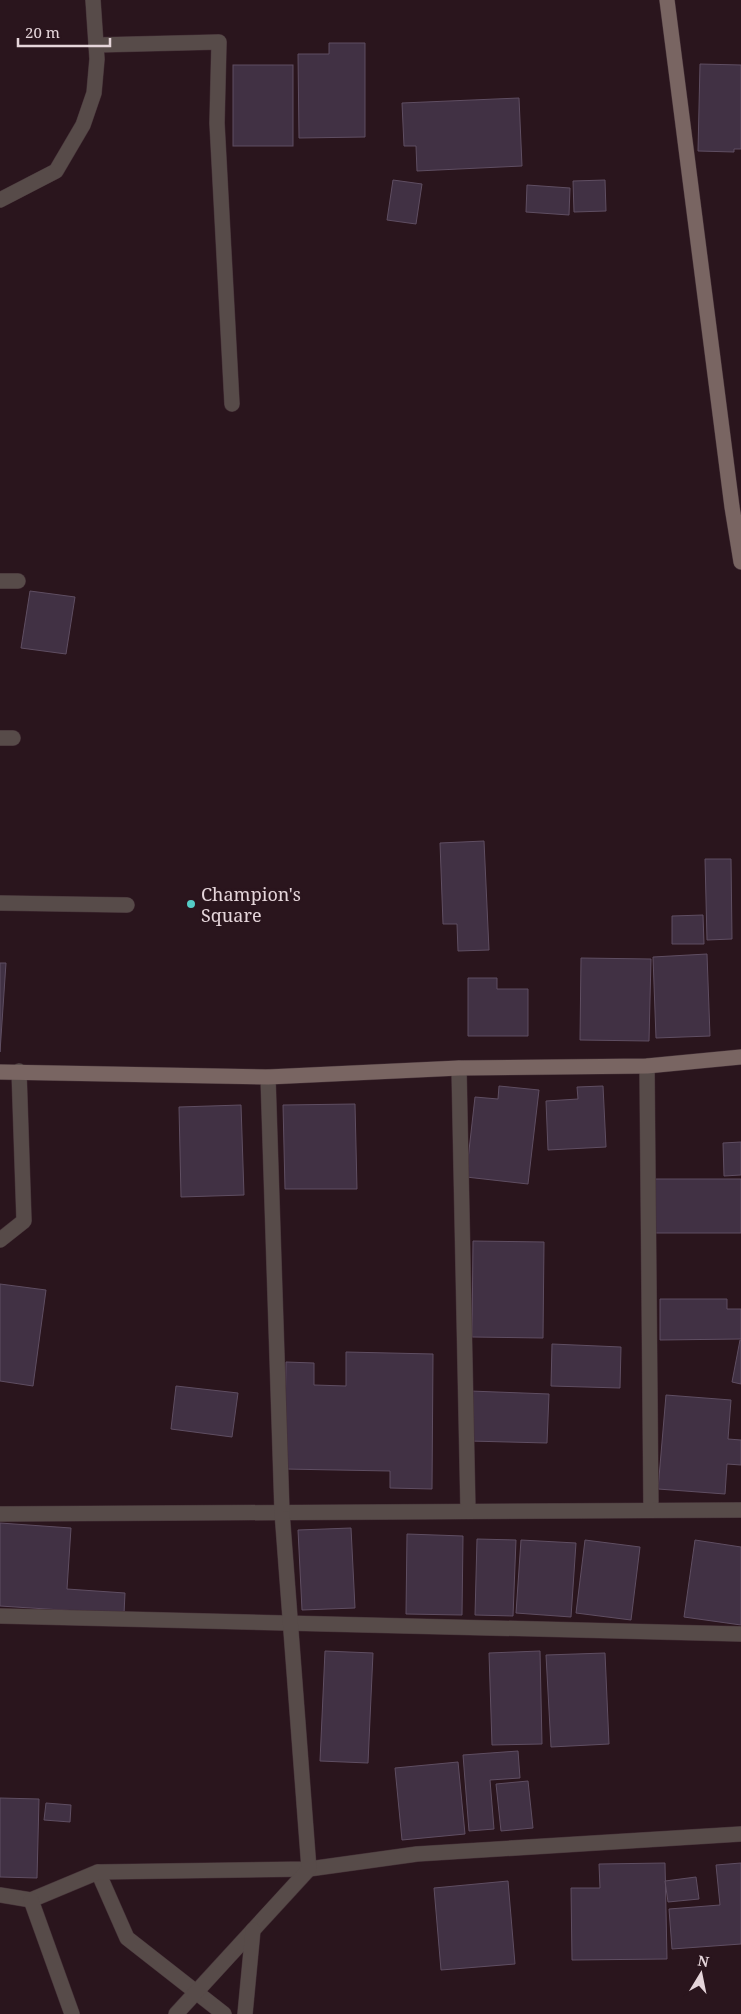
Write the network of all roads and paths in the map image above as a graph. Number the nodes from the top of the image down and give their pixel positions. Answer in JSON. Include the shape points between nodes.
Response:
{"nodes":[{"id":1,"x":94,"y":0,"type":"edge"},
{"id":2,"x":667,"y":0,"type":"edge"},
{"id":3,"x":96,"y":45,"type":"junction"},
{"id":4,"x":0,"y":200,"type":"edge"},
{"id":5,"x":232,"y":404,"type":"dead end"},
{"id":6,"x":736,"y":507,"type":"edge"},
{"id":7,"x":741,"y":562,"type":"edge"},
{"id":8,"x":0,"y":581,"type":"edge"},
{"id":9,"x":18,"y":581,"type":"dead end"},
{"id":10,"x":0,"y":904,"type":"edge"},
{"id":11,"x":127,"y":905,"type":"dead end"},
{"id":12,"x":741,"y":1057,"type":"edge"},
{"id":13,"x":647,"y":1066,"type":"junction"},
{"id":14,"x":459,"y":1068,"type":"junction"},
{"id":15,"x":18,"y":1071,"type":"junction"},
{"id":16,"x":0,"y":1072,"type":"edge"},
{"id":17,"x":268,"y":1077,"type":"junction"},
{"id":18,"x":0,"y":1240,"type":"edge"},
{"id":19,"x":651,"y":1510,"type":"junction"},
{"id":20,"x":741,"y":1510,"type":"edge"},
{"id":21,"x":468,"y":1511,"type":"junction"},
{"id":22,"x":282,"y":1512,"type":"junction"},
{"id":23,"x":0,"y":1514,"type":"edge"},
{"id":24,"x":0,"y":1616,"type":"edge"},
{"id":25,"x":291,"y":1624,"type":"junction"},
{"id":26,"x":741,"y":1634,"type":"edge"},
{"id":27,"x":741,"y":1834,"type":"edge"},
{"id":28,"x":309,"y":1869,"type":"junction"},
{"id":29,"x":98,"y":1872,"type":"junction"},
{"id":30,"x":0,"y":1895,"type":"edge"},
{"id":31,"x":31,"y":1900,"type":"junction"},
{"id":32,"x":253,"y":1930,"type":"junction"},
{"id":33,"x":196,"y":1992,"type":"junction"},
{"id":34,"x":72,"y":2014,"type":"edge"},
{"id":35,"x":176,"y":2014,"type":"edge"},
{"id":36,"x":224,"y":2014,"type":"edge"},
{"id":37,"x":245,"y":2014,"type":"edge"}],
"edges":[{"from":1,"to":3,"type":"street"},
{"from":2,"to":6,"type":"street"},
{"from":3,"to":4,"type":"street","via":[[94,93],[83,125],[56,171]]},
{"from":3,"to":5,"type":"street","via":[[219,42],[217,123]]},
{"from":6,"to":7,"type":"street"},
{"from":8,"to":9,"type":"street"},
{"from":10,"to":11,"type":"street"},
{"from":12,"to":13,"type":"street"},
{"from":13,"to":14,"type":"street"},
{"from":13,"to":19,"type":"street"},
{"from":14,"to":17,"type":"street"},
{"from":14,"to":21,"type":"street"},
{"from":15,"to":16,"type":"street"},
{"from":15,"to":17,"type":"street"},
{"from":15,"to":18,"type":"street","via":[[24,1221]]},
{"from":17,"to":22,"type":"street"},
{"from":19,"to":20,"type":"street"},
{"from":19,"to":21,"type":"street"},
{"from":21,"to":22,"type":"street"},
{"from":22,"to":23,"type":"street"},
{"from":22,"to":25,"type":"street"},
{"from":24,"to":25,"type":"street"},
{"from":25,"to":26,"type":"street"},
{"from":25,"to":28,"type":"street"},
{"from":27,"to":28,"type":"street","via":[[416,1854]]},
{"from":28,"to":29,"type":"street"},
{"from":28,"to":32,"type":"street"},
{"from":29,"to":31,"type":"street"},
{"from":29,"to":33,"type":"street","via":[[126,1938]]},
{"from":30,"to":31,"type":"street"},
{"from":31,"to":34,"type":"street"},
{"from":32,"to":33,"type":"street"},
{"from":32,"to":37,"type":"street"},
{"from":33,"to":35,"type":"street"},
{"from":33,"to":36,"type":"street"}]}
